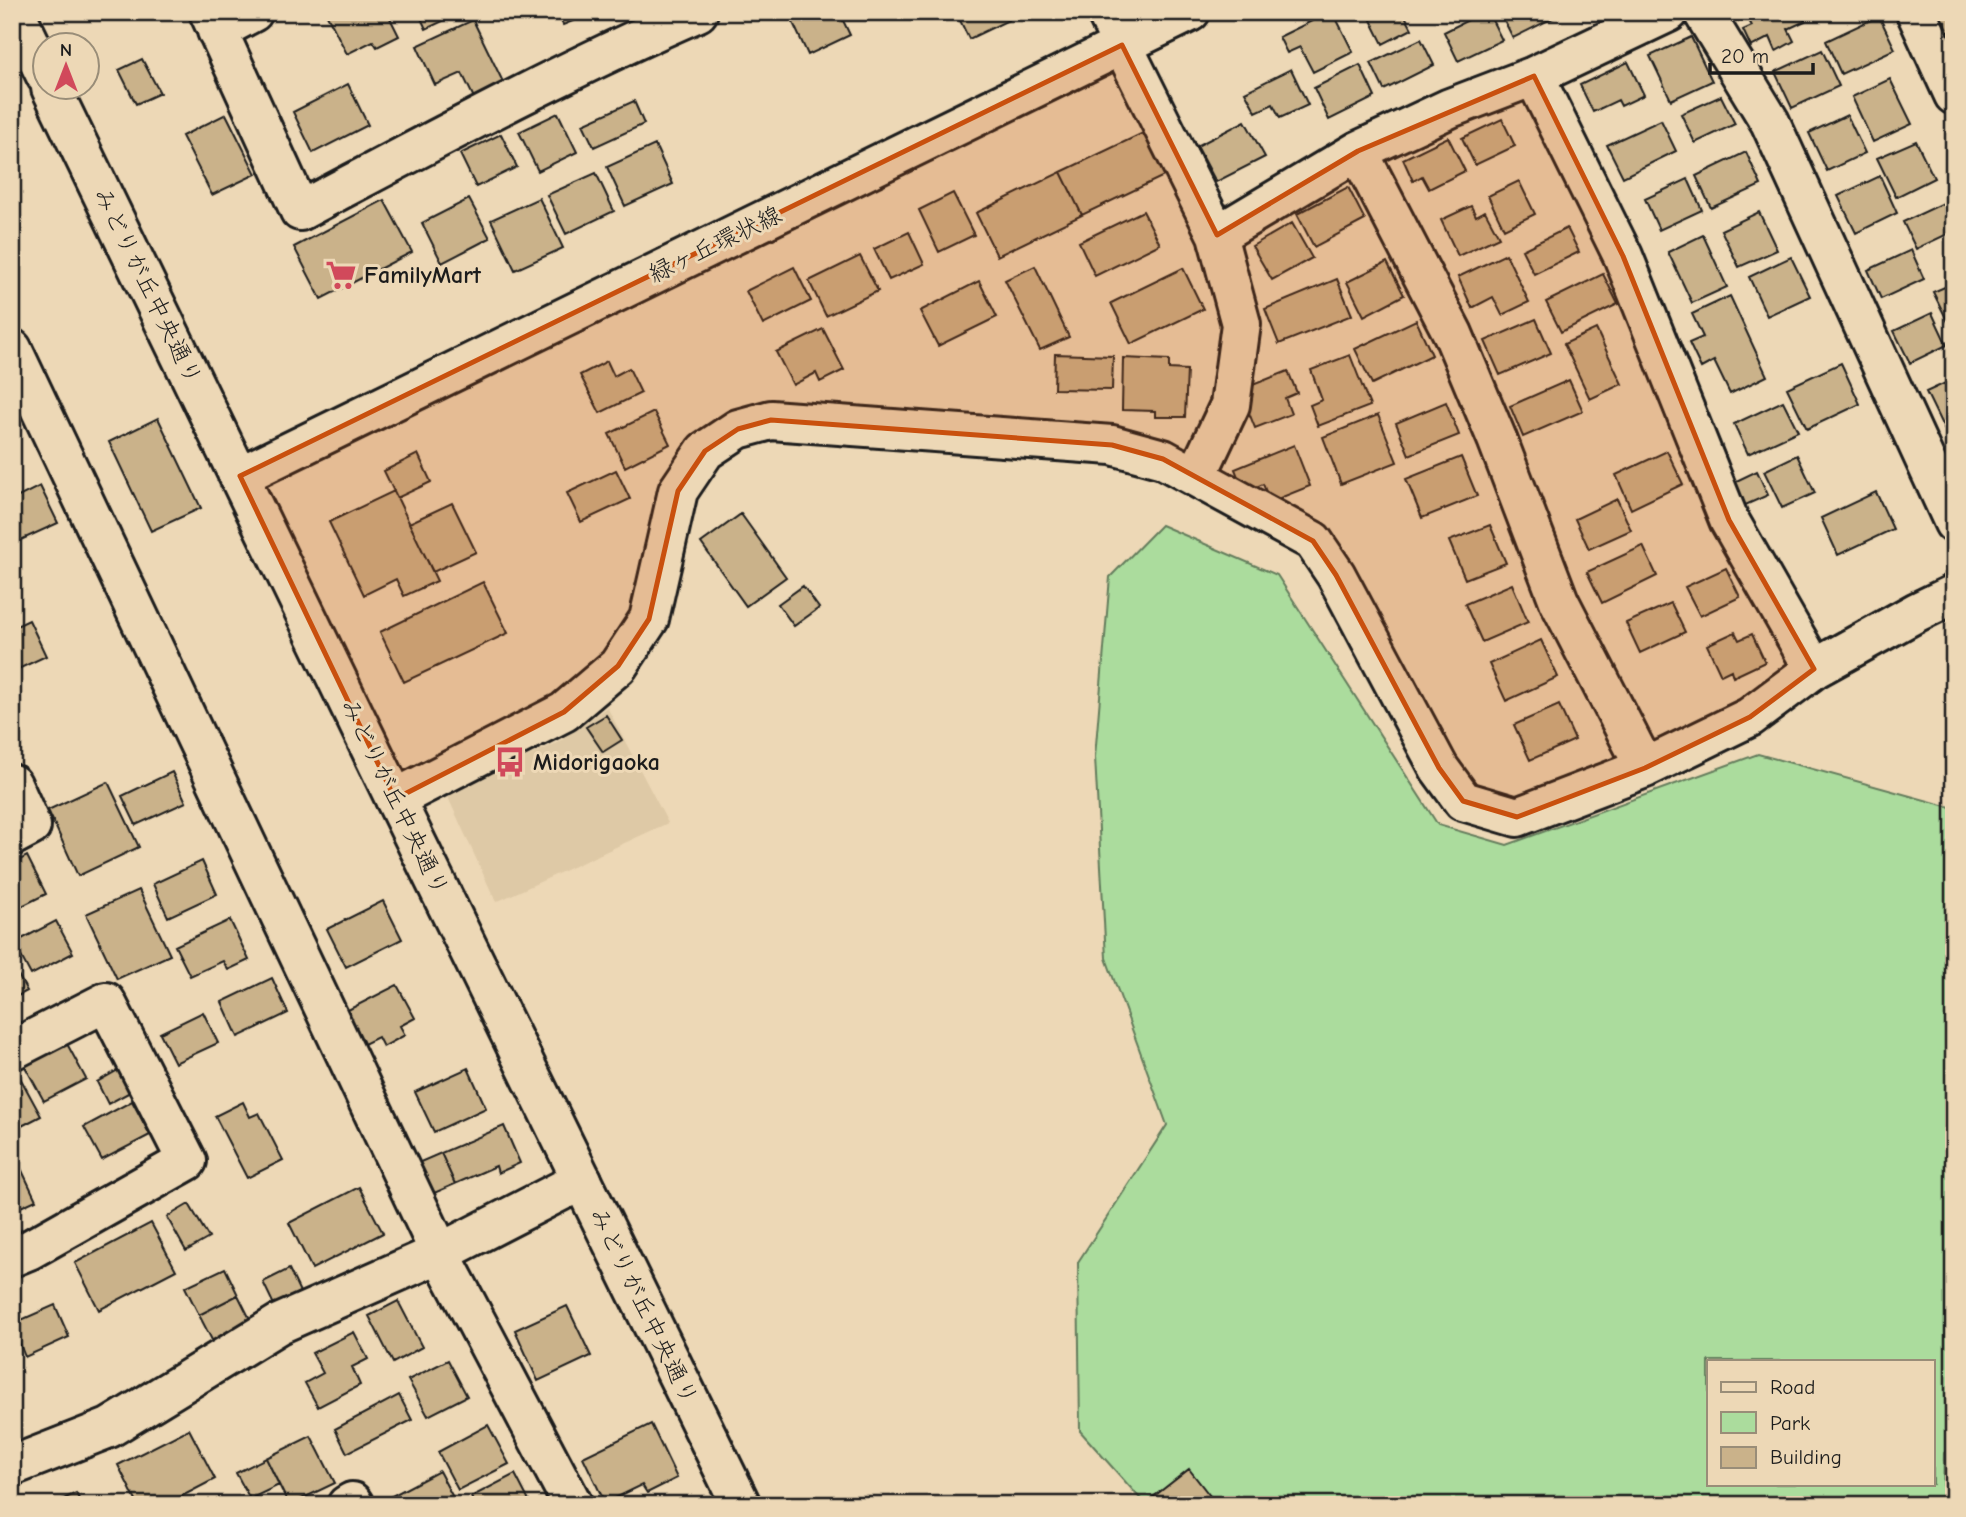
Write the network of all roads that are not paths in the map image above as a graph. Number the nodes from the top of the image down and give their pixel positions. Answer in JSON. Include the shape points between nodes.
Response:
{"nodes":[{"id":1,"x":15,"y":12,"type":"edge"},
{"id":2,"x":253,"y":12,"type":"edge"},
{"id":3,"x":698,"y":12,"type":"edge"},
{"id":4,"x":1190,"y":12,"type":"edge"},
{"id":5,"x":1669,"y":12,"type":"edge"},
{"id":6,"x":1703,"y":12,"type":"edge"},
{"id":7,"x":1916,"y":12,"type":"edge"},
{"id":8,"x":213,"y":21,"type":"edge"},
{"id":9,"x":1114,"y":29,"type":"edge"},
{"id":10,"x":32,"y":47,"type":"edge"},
{"id":11,"x":1534,"y":76,"type":"junction"},
{"id":12,"x":1953,"y":90,"type":"edge"},
{"id":13,"x":58,"y":102,"type":"edge"},
{"id":14,"x":1358,"y":152,"type":"junction"},
{"id":15,"x":1217,"y":235,"type":"junction"},
{"id":16,"x":12,"y":349,"type":"edge"},
{"id":17,"x":240,"y":476,"type":"junction"},
{"id":18,"x":1196,"y":477,"type":"junction"},
{"id":19,"x":1954,"y":523,"type":"edge"},
{"id":20,"x":1954,"y":594,"type":"edge"},
{"id":21,"x":1814,"y":669,"type":"junction"},
{"id":22,"x":1645,"y":768,"type":"junction"},
{"id":23,"x":12,"y":785,"type":"edge"},
{"id":24,"x":395,"y":799,"type":"junction"},
{"id":25,"x":12,"y":836,"type":"edge"},
{"id":26,"x":12,"y":1050,"type":"edge"},
{"id":27,"x":582,"y":1180,"type":"junction"},
{"id":28,"x":440,"y":1253,"type":"junction"},
{"id":29,"x":12,"y":1256,"type":"edge"},
{"id":30,"x":12,"y":1466,"type":"edge"},
{"id":31,"x":347,"y":1505,"type":"edge"},
{"id":32,"x":354,"y":1505,"type":"edge"},
{"id":33,"x":573,"y":1505,"type":"edge"},
{"id":34,"x":741,"y":1505,"type":"edge"}],
"edges":[{"from":1,"to":10,"type":"street"},
{"from":2,"to":8,"type":"street"},
{"from":3,"to":8,"type":"street","via":[[491,111],[300,211]]},
{"from":4,"to":9,"type":"street","name":"緑ヶ丘環状線"},
{"from":5,"to":11,"type":"street"},
{"from":6,"to":19,"type":"street","via":[[1770,122]]},
{"from":7,"to":12,"type":"street"},
{"from":9,"to":15,"type":"street"},
{"from":9,"to":17,"type":"street","name":"緑ヶ丘環状線"},
{"from":11,"to":14,"type":"street","via":[[1450,108]]},
{"from":11,"to":21,"type":"street","via":[[1623,256],[1729,520]]},
{"from":13,"to":17,"type":"street","name":"みどりが丘中央通り"},
{"from":14,"to":15,"type":"street"},
{"from":14,"to":22,"type":"street","via":[[1453,334],[1559,601]]},
{"from":15,"to":18,"type":"street","via":[[1241,324],[1230,405]]},
{"from":16,"to":28,"type":"street"},
{"from":17,"to":24,"type":"street","name":"みどりが丘中央通り"},
{"from":18,"to":22,"type":"street","via":[[1312,541],[1336,575],[1439,768],[1463,801],[1517,817]]},
{"from":18,"to":24,"type":"street","via":[[1163,459],[1112,445],[772,420],[738,429],[705,451],[678,491],[649,619],[618,666],[564,712]]},
{"from":20,"to":21,"type":"street"},
{"from":21,"to":22,"type":"street","via":[[1750,717]]},
{"from":23,"to":25,"type":"street","via":[[31,826]]},
{"from":24,"to":27,"type":"street","name":"みどりが丘中央通り"},
{"from":26,"to":29,"type":"street","via":[[106,1002],[187,1161]]},
{"from":27,"to":28,"type":"street"},
{"from":27,"to":34,"type":"street","name":"みどりが丘中央通り"},
{"from":28,"to":30,"type":"street","via":[[279,1324],[109,1428]]},
{"from":28,"to":33,"type":"street"},
{"from":31,"to":32,"type":"street"}]}
